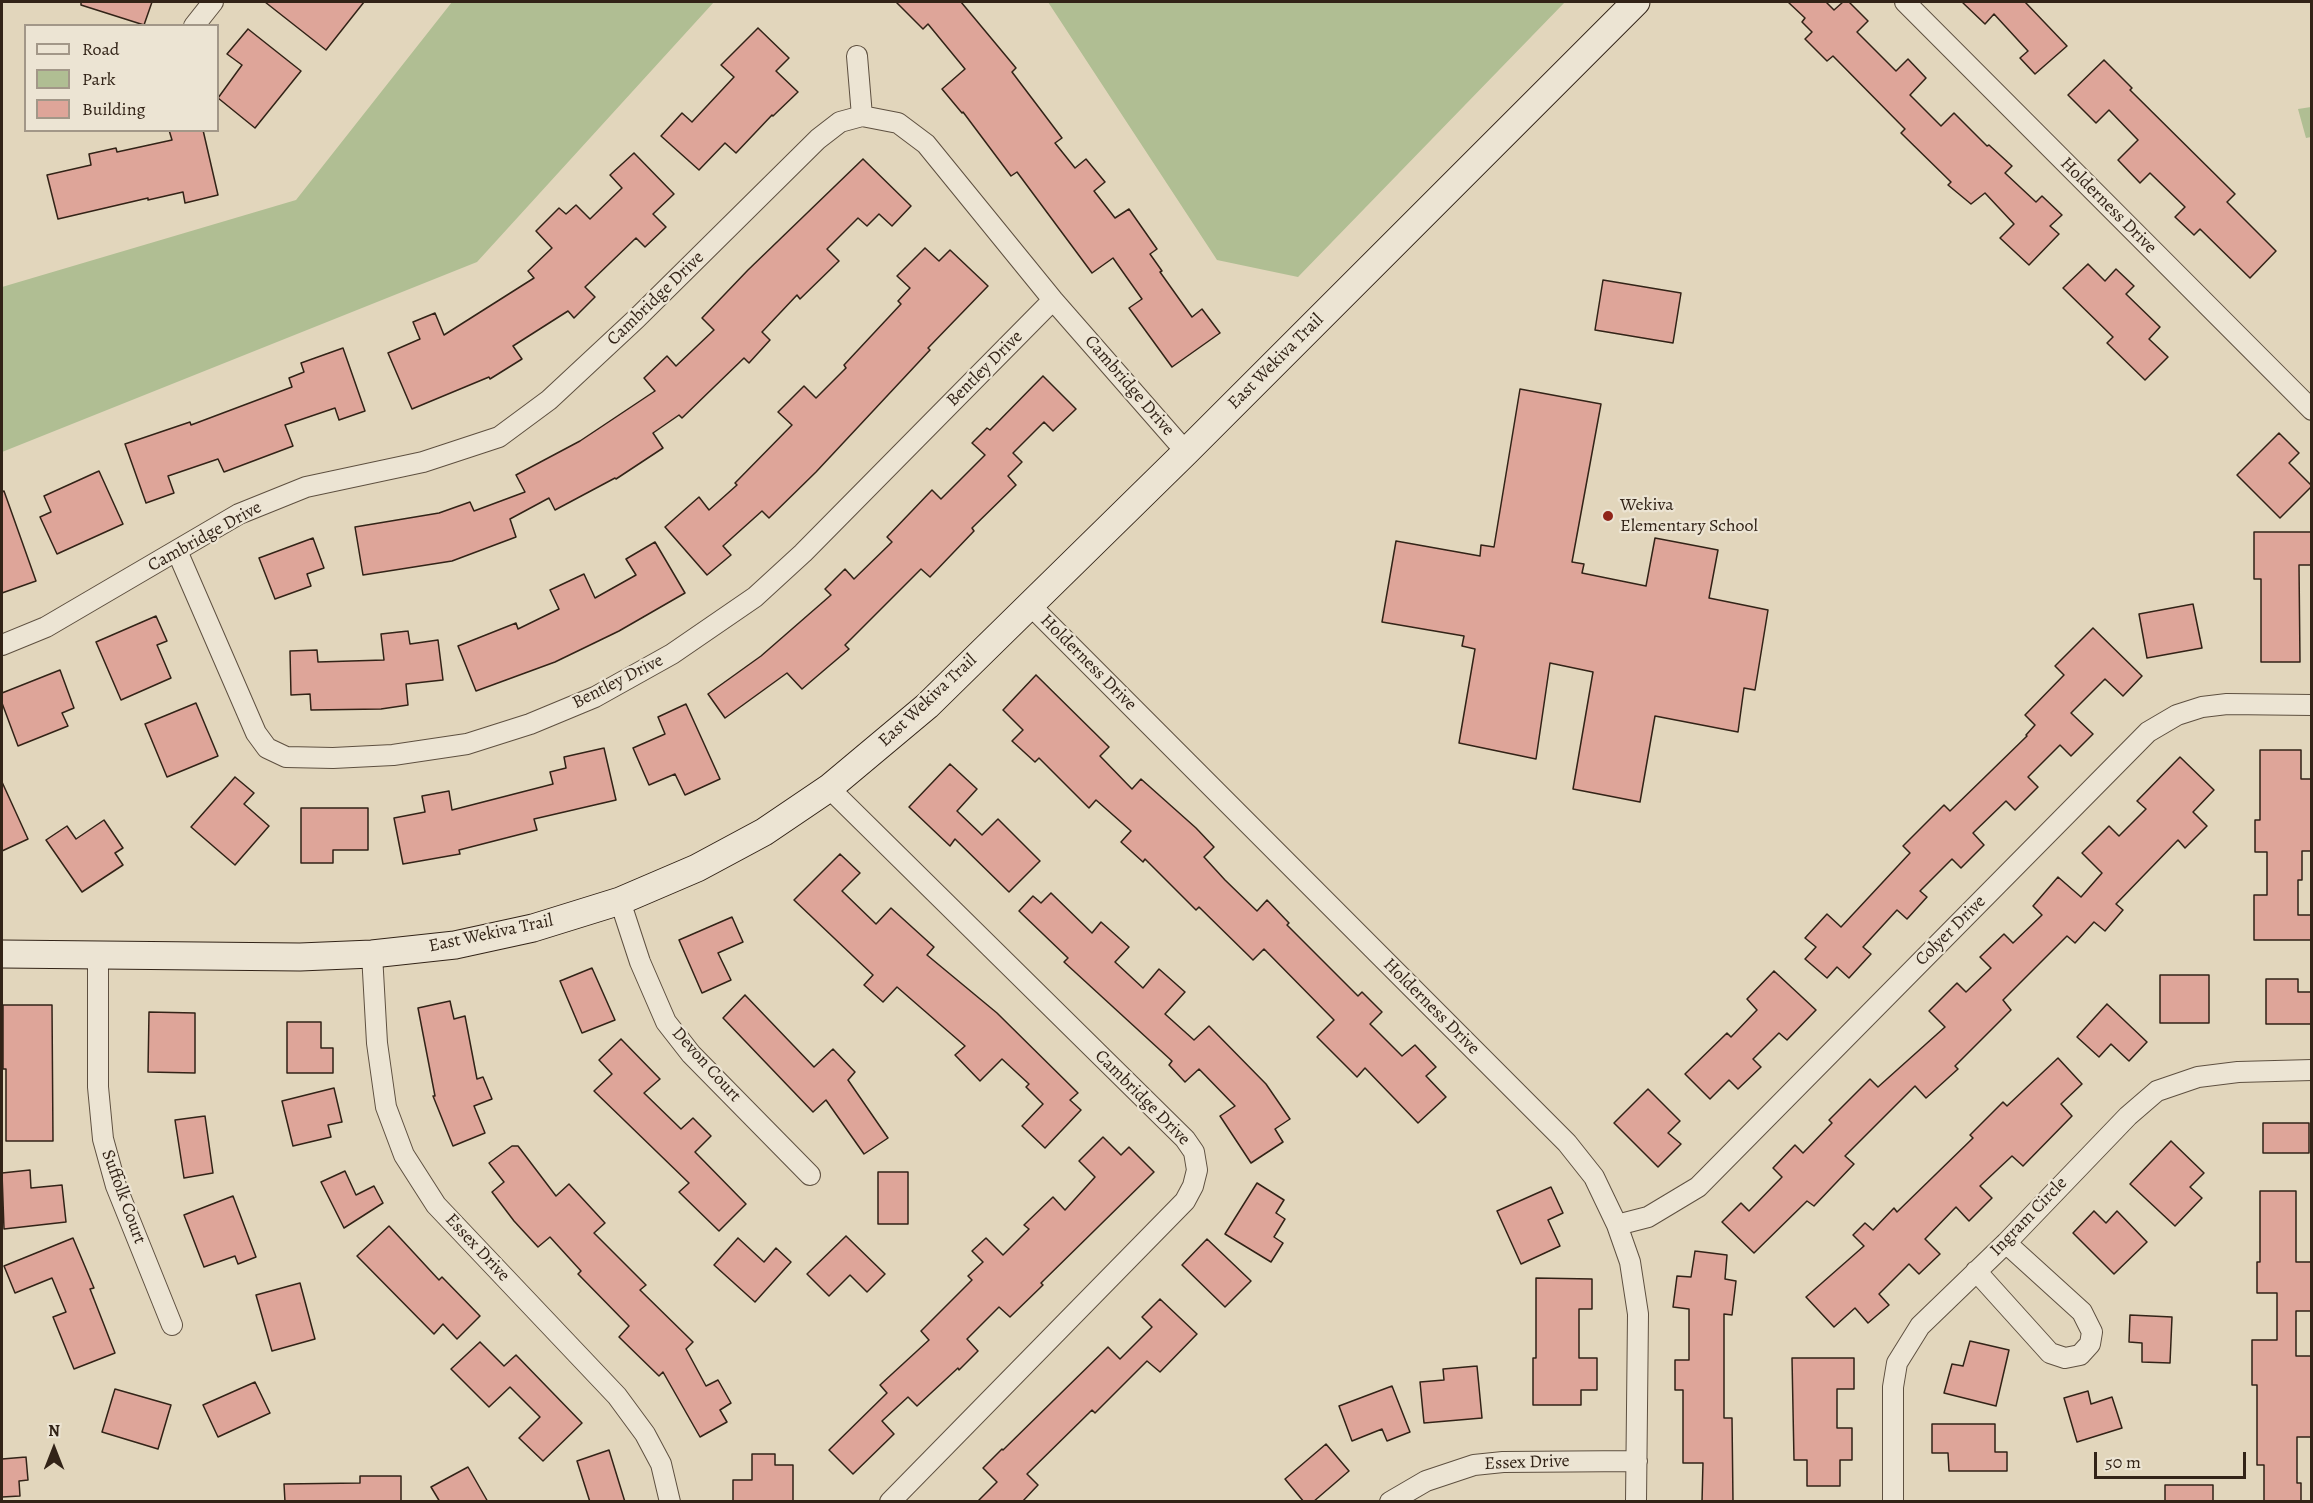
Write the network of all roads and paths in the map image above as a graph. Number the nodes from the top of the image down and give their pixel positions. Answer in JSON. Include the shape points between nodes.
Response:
{"nodes":[{"id":1,"x":213,"y":2,"type":"edge"},
{"id":2,"x":1636,"y":2,"type":"edge"},
{"id":3,"x":1905,"y":2,"type":"edge"},
{"id":4,"x":196,"y":24,"type":"edge"},
{"id":5,"x":857,"y":56,"type":"dead end"},
{"id":6,"x":862,"y":116,"type":"junction"},
{"id":7,"x":1053,"y":300,"type":"junction"},
{"id":8,"x":2312,"y":410,"type":"edge"},
{"id":9,"x":1186,"y":452,"type":"junction"},
{"id":10,"x":177,"y":551,"type":"junction"},
{"id":11,"x":1029,"y":604,"type":"junction"},
{"id":12,"x":2,"y":645,"type":"edge"},
{"id":13,"x":2312,"y":705,"type":"edge"},
{"id":14,"x":829,"y":788,"type":"junction"},
{"id":15,"x":620,"y":902,"type":"junction"},
{"id":16,"x":2,"y":954,"type":"edge"},
{"id":17,"x":372,"y":954,"type":"junction"},
{"id":18,"x":98,"y":955,"type":"junction"},
{"id":19,"x":2312,"y":1070,"type":"edge"},
{"id":20,"x":810,"y":1175,"type":"dead end"},
{"id":21,"x":1617,"y":1225,"type":"junction"},
{"id":22,"x":2006,"y":1243,"type":"junction"},
{"id":23,"x":1976,"y":1271,"type":"junction"},
{"id":24,"x":172,"y":1325,"type":"dead end"},
{"id":25,"x":1637,"y":1461,"type":"junction"},
{"id":26,"x":670,"y":1502,"type":"edge"},
{"id":27,"x":890,"y":1502,"type":"edge"},
{"id":28,"x":1390,"y":1502,"type":"edge"},
{"id":29,"x":1636,"y":1502,"type":"edge"},
{"id":30,"x":1893,"y":1502,"type":"edge"}],
"edges":[{"from":1,"to":4,"type":"street"},
{"from":2,"to":9,"type":"street","name":"East Wekiva Trail"},
{"from":3,"to":8,"type":"street","name":"Holderness Drive"},
{"from":5,"to":6,"type":"street"},
{"from":6,"to":7,"type":"street","name":"Cambridge Drive","via":[[898,123],[926,144]]},
{"from":6,"to":10,"type":"street","name":"Cambridge Drive","via":[[840,122],[818,139],[610,344],[549,400],[499,437],[423,462],[306,487],[239,514]]},
{"from":7,"to":9,"type":"street","name":"Cambridge Drive"},
{"from":7,"to":10,"type":"street","name":"Bentley Drive","via":[[756,597],[672,654],[595,698],[467,744],[393,755],[333,758],[286,757],[267,748],[256,733]]},
{"from":9,"to":11,"type":"street","name":"East Wekiva Trail"},
{"from":10,"to":12,"type":"street","name":"Cambridge Drive","via":[[46,627]]},
{"from":11,"to":14,"type":"street","name":"East Wekiva Trail","via":[[927,706]]},
{"from":11,"to":21,"type":"street","name":"Holderness Drive","via":[[1567,1143],[1594,1177]]},
{"from":13,"to":21,"type":"street","name":"Colyer Drive","via":[[2202,706],[2148,732],[1698,1187],[1648,1217]]},
{"from":14,"to":15,"type":"street","name":"East Wekiva Trail","via":[[755,837]]},
{"from":14,"to":27,"type":"street","name":"Cambridge Drive","via":[[1185,1139],[1194,1152],[1197,1170],[1185,1202]]},
{"from":15,"to":17,"type":"street","name":"East Wekiva Trail","via":[[533,928],[455,945]]},
{"from":15,"to":20,"type":"street","name":"Devon Court","via":[[666,1022],[691,1054]]},
{"from":16,"to":18,"type":"street","name":"East Wekiva Trail"},
{"from":17,"to":18,"type":"street","name":"East Wekiva Trail"},
{"from":17,"to":26,"type":"street","name":"Essex Drive","via":[[376,1043],[386,1107],[404,1155],[436,1205],[617,1396],[661,1464]]},
{"from":18,"to":24,"type":"street","name":"Suffolk Court","via":[[98,1087],[103,1139],[116,1186]]},
{"from":19,"to":22,"type":"street","name":"Ingram Circle","via":[[2198,1077],[2157,1091]]},
{"from":21,"to":25,"type":"street","name":"Holderness Drive","via":[[1630,1262],[1638,1314]]},
{"from":22,"to":23,"type":"street","name":"Ingram Circle"},
{"from":22,"to":23,"type":"street","via":[[2082,1312],[2092,1332],[2090,1344],[2080,1355],[2065,1358],[2050,1353]]},
{"from":23,"to":30,"type":"street","name":"Ingram Circle","via":[[1920,1326],[1897,1363],[1893,1387]]},
{"from":25,"to":28,"type":"street","name":"Essex Drive","via":[[1474,1465],[1426,1481]]},
{"from":25,"to":29,"type":"street","name":"Holderness Drive"}]}
